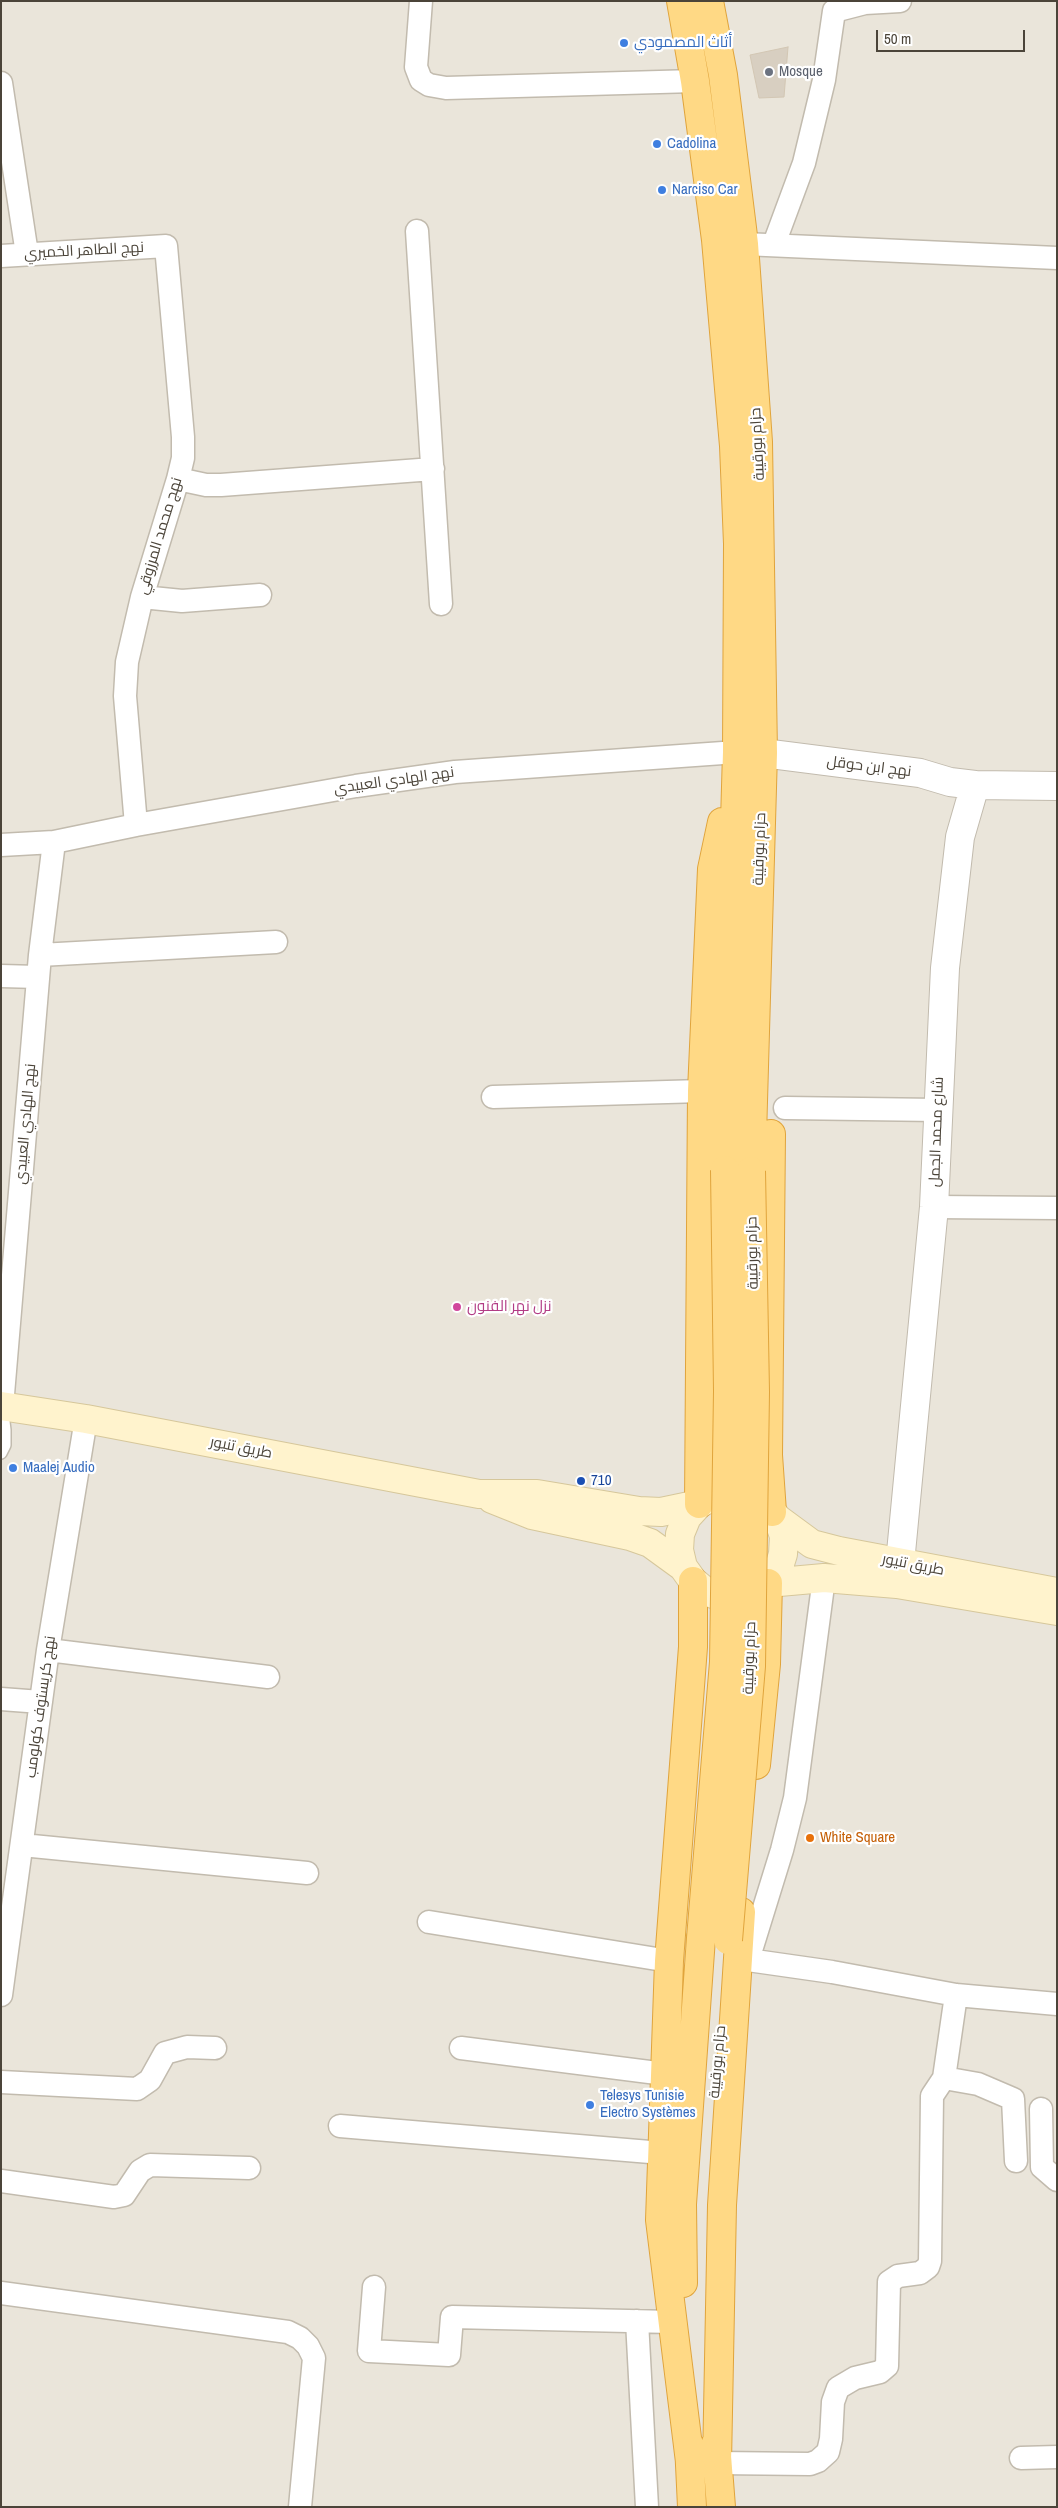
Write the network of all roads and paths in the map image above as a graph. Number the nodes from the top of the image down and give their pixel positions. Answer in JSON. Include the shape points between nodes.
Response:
{"nodes":[{"id":1,"x":421,"y":1,"type":"edge"},
{"id":2,"x":681,"y":1,"type":"edge"},
{"id":3,"x":709,"y":1,"type":"edge"},
{"id":4,"x":900,"y":1,"type":"edge"},
{"id":5,"x":695,"y":81,"type":"junction"},
{"id":6,"x":1,"y":83,"type":"edge"},
{"id":7,"x":418,"y":231,"type":"dead end"},
{"id":8,"x":744,"y":244,"type":"junction"},
{"id":9,"x":774,"y":244,"type":"junction"},
{"id":10,"x":166,"y":246,"type":"joint"},
{"id":11,"x":27,"y":254,"type":"junction"},
{"id":12,"x":1,"y":256,"type":"edge"},
{"id":13,"x":1057,"y":258,"type":"edge"},
{"id":14,"x":433,"y":469,"type":"junction"},
{"id":15,"x":178,"y":479,"type":"junction"},
{"id":16,"x":260,"y":595,"type":"dead end"},
{"id":17,"x":142,"y":597,"type":"junction"},
{"id":18,"x":441,"y":604,"type":"dead end"},
{"id":19,"x":750,"y":752,"type":"junction"},
{"id":20,"x":975,"y":785,"type":"junction"},
{"id":21,"x":1057,"y":786,"type":"edge"},
{"id":22,"x":136,"y":825,"type":"junction"},
{"id":23,"x":54,"y":842,"type":"junction"},
{"id":24,"x":1,"y":845,"type":"edge"},
{"id":25,"x":276,"y":942,"type":"dead end"},
{"id":26,"x":40,"y":955,"type":"junction"},
{"id":27,"x":1,"y":976,"type":"edge"},
{"id":28,"x":38,"y":977,"type":"junction"},
{"id":29,"x":702,"y":1091,"type":"junction"},
{"id":30,"x":493,"y":1097,"type":"dead end"},
{"id":31,"x":785,"y":1108,"type":"dead end"},
{"id":32,"x":938,"y":1110,"type":"junction"},
{"id":33,"x":934,"y":1207,"type":"junction"},
{"id":34,"x":1057,"y":1208,"type":"edge"},
{"id":35,"x":2,"y":1406,"type":"edge"},
{"id":36,"x":86,"y":1419,"type":"junction"},
{"id":37,"x":1,"y":1453,"type":"edge"},
{"id":38,"x":480,"y":1494,"type":"junction"},
{"id":39,"x":699,"y":1504,"type":"junction"},
{"id":40,"x":775,"y":1516,"type":"junction"},
{"id":41,"x":900,"y":1563,"type":"junction"},
{"id":42,"x":688,"y":1574,"type":"junction"},
{"id":43,"x":824,"y":1578,"type":"junction"},
{"id":44,"x":768,"y":1583,"type":"junction"},
{"id":45,"x":1057,"y":1592,"type":"edge"},
{"id":46,"x":1057,"y":1611,"type":"edge"},
{"id":47,"x":48,"y":1650,"type":"junction"},
{"id":48,"x":268,"y":1677,"type":"dead end"},
{"id":49,"x":1,"y":1699,"type":"edge"},
{"id":50,"x":41,"y":1702,"type":"junction"},
{"id":51,"x":22,"y":1845,"type":"junction"},
{"id":52,"x":307,"y":1873,"type":"dead end"},
{"id":53,"x":429,"y":1922,"type":"dead end"},
{"id":54,"x":738,"y":1953,"type":"junction"},
{"id":55,"x":669,"y":1961,"type":"junction"},
{"id":56,"x":1,"y":1995,"type":"edge"},
{"id":57,"x":956,"y":1995,"type":"junction"},
{"id":58,"x":1057,"y":2004,"type":"edge"},
{"id":59,"x":214,"y":2048,"type":"dead end"},
{"id":60,"x":461,"y":2048,"type":"dead end"},
{"id":61,"x":665,"y":2074,"type":"junction"},
{"id":62,"x":944,"y":2078,"type":"junction"},
{"id":63,"x":1,"y":2082,"type":"edge"},
{"id":64,"x":1041,"y":2109,"type":"dead end"},
{"id":65,"x":340,"y":2126,"type":"dead end"},
{"id":66,"x":662,"y":2153,"type":"junction"},
{"id":67,"x":1016,"y":2161,"type":"dead end"},
{"id":68,"x":249,"y":2168,"type":"dead end"},
{"id":69,"x":1057,"y":2180,"type":"edge"},
{"id":70,"x":1,"y":2181,"type":"edge"},
{"id":71,"x":374,"y":2287,"type":"dead end"},
{"id":72,"x":1,"y":2292,"type":"edge"},
{"id":73,"x":637,"y":2321,"type":"junction"},
{"id":74,"x":672,"y":2322,"type":"junction"},
{"id":75,"x":1057,"y":2456,"type":"edge"},
{"id":76,"x":1021,"y":2458,"type":"dead end"},
{"id":77,"x":690,"y":2462,"type":"junction"},
{"id":78,"x":717,"y":2463,"type":"junction"},
{"id":79,"x":300,"y":2507,"type":"edge"},
{"id":80,"x":647,"y":2507,"type":"edge"},
{"id":81,"x":692,"y":2507,"type":"edge"},
{"id":82,"x":721,"y":2507,"type":"edge"}],
"edges":[{"from":1,"to":5,"type":"street","via":[[416,67],[422,80],[430,85],[446,88]]},
{"from":2,"to":5,"type":"highway","name":"حزام بورقيبة"},
{"from":3,"to":8,"type":"highway","name":"حزام بورقيبة","via":[[723,74]]},
{"from":4,"to":9,"type":"street","via":[[865,3],[834,11],[824,80],[804,163]]},
{"from":5,"to":19,"type":"highway","name":"حزام بورقيبة","via":[[716,240],[734,446]]},
{"from":6,"to":11,"type":"street"},
{"from":7,"to":14,"type":"street"},
{"from":8,"to":9,"type":"street"},
{"from":8,"to":19,"type":"highway","name":"حزام بورقيبة","via":[[758,442]]},
{"from":9,"to":13,"type":"street"},
{"from":10,"to":11,"type":"street","name":"نهج الطاهر الخميري"},
{"from":10,"to":15,"type":"street","name":"نهج محمد المرزوقي","via":[[183,437]]},
{"from":11,"to":12,"type":"street","name":"نهج الطاهر الخميري"},
{"from":14,"to":15,"type":"street","via":[[221,485]]},
{"from":14,"to":18,"type":"street"},
{"from":15,"to":17,"type":"street","name":"نهج محمد المرزوقي"},
{"from":16,"to":17,"type":"street","via":[[182,602]]},
{"from":17,"to":22,"type":"street","name":"نهج محمد المرزوقي","via":[[132,634],[125,696]]},
{"from":19,"to":20,"type":"street","name":"نهج ابن حوقل","via":[[920,773]]},
{"from":19,"to":22,"type":"street","name":"نهج الهادي العبيدي","via":[[455,772]]},
{"from":19,"to":29,"type":"highway","via":[[712,869]]},
{"from":19,"to":40,"type":"highway","via":[[777,845],[768,1445]]},
{"from":19,"to":54,"type":"highway","name":"حزام بورقيبة","bridge":true,"via":[[755,1392],[751,1666]]},
{"from":19,"to":77,"type":"highway","name":"حزام بورقيبة","bridge":true,"via":[[725,1170],[728,1392],[724,1662],[682,2204]]},
{"from":20,"to":21,"type":"street"},
{"from":20,"to":32,"type":"street","name":"شارع محمد الجمل","via":[[960,837],[944,968]]},
{"from":22,"to":23,"type":"street","name":"نهج الهادي العبيدي"},
{"from":23,"to":24,"type":"street","name":"نهج الهادي العبيدي"},
{"from":23,"to":26,"type":"street","name":"نهج الهادي العبيدي"},
{"from":25,"to":26,"type":"street"},
{"from":26,"to":28,"type":"street","name":"نهج الهادي العبيدي"},
{"from":27,"to":28,"type":"street"},
{"from":28,"to":35,"type":"street","name":"نهج الهادي العبيدي"},
{"from":29,"to":30,"type":"street"},
{"from":29,"to":39,"type":"highway"},
{"from":31,"to":32,"type":"street"},
{"from":32,"to":33,"type":"street","name":"شارع محمد الجمل"},
{"from":33,"to":34,"type":"street"},
{"from":33,"to":41,"type":"street","name":"شارع محمد الجمل"},
{"from":35,"to":36,"type":"main road","name":"طريق تنيور"},
{"from":35,"to":37,"type":"lane","via":[[6,1430]]},
{"from":36,"to":38,"type":"main road","name":"طريق تنيور"},
{"from":36,"to":47,"type":"street","name":"نهج كريستوف كولومب"},
{"from":38,"to":39,"type":"main road","name":"طريق تنيور","via":[[537,1494],[639,1511],[661,1512]]},
{"from":38,"to":42,"type":"main road","name":"طريق تنيور","via":[[532,1515],[644,1541],[668,1554]]},
{"from":39,"to":40,"type":"main road","via":[[715,1495],[733,1492],[750,1496],[766,1505]]},
{"from":39,"to":42,"type":"main road","via":[[687,1517],[680,1534],[679,1550]]},
{"from":40,"to":41,"type":"main road","name":"طريق تنيور","via":[[812,1544]]},
{"from":40,"to":44,"type":"main road","via":[[784,1536],[784,1554]]},
{"from":41,"to":45,"type":"main road","name":"طريق تنيور"},
{"from":42,"to":44,"type":"main road","via":[[706,1591],[721,1597],[754,1593]]},
{"from":42,"to":55,"type":"highway","via":[[693,1646]]},
{"from":43,"to":44,"type":"main road","name":"طريق تنيور"},
{"from":43,"to":46,"type":"main road","name":"طريق تنيور","via":[[898,1584]]},
{"from":43,"to":54,"type":"street","via":[[795,1798],[782,1850]]},
{"from":44,"to":54,"type":"highway","via":[[766,1664]]},
{"from":47,"to":48,"type":"street"},
{"from":47,"to":50,"type":"street","name":"نهج كريستوف كولومب"},
{"from":49,"to":50,"type":"street"},
{"from":50,"to":51,"type":"street","name":"نهج كريستوف كولومب"},
{"from":51,"to":52,"type":"street"},
{"from":51,"to":56,"type":"street","name":"نهج كريستوف كولومب"},
{"from":53,"to":55,"type":"street"},
{"from":54,"to":57,"type":"street"},
{"from":54,"to":78,"type":"highway","name":"حزام بورقيبة","via":[[706,2208]]},
{"from":55,"to":61,"type":"highway"},
{"from":57,"to":58,"type":"street"},
{"from":57,"to":62,"type":"street"},
{"from":59,"to":63,"type":"street","via":[[187,2047],[165,2053],[150,2080],[137,2089]]},
{"from":60,"to":61,"type":"street"},
{"from":61,"to":66,"type":"highway"},
{"from":62,"to":67,"type":"street","via":[[978,2084],[1013,2099]]},
{"from":62,"to":78,"type":"street","via":[[932,2096],[930,2261],[920,2274],[898,2276],[889,2282],[887,2366],[880,2372],[855,2378],[838,2388],[833,2402],[828,2452],[818,2462]]},
{"from":64,"to":69,"type":"street","via":[[1042,2167]]},
{"from":65,"to":66,"type":"street"},
{"from":66,"to":74,"type":"highway","via":[[660,2220]]},
{"from":68,"to":70,"type":"street","via":[[150,2165],[140,2171],[124,2195],[114,2196]]},
{"from":71,"to":73,"type":"street","via":[[369,2351],[449,2355],[452,2317]]},
{"from":72,"to":79,"type":"street","via":[[288,2332],[300,2338],[314,2358]]},
{"from":73,"to":74,"type":"street"},
{"from":73,"to":80,"type":"street"},
{"from":74,"to":77,"type":"highway"},
{"from":75,"to":76,"type":"street"},
{"from":77,"to":81,"type":"highway","name":"حزام بورقيبة"},
{"from":78,"to":82,"type":"highway","name":"حزام بورقيبة"}]}
